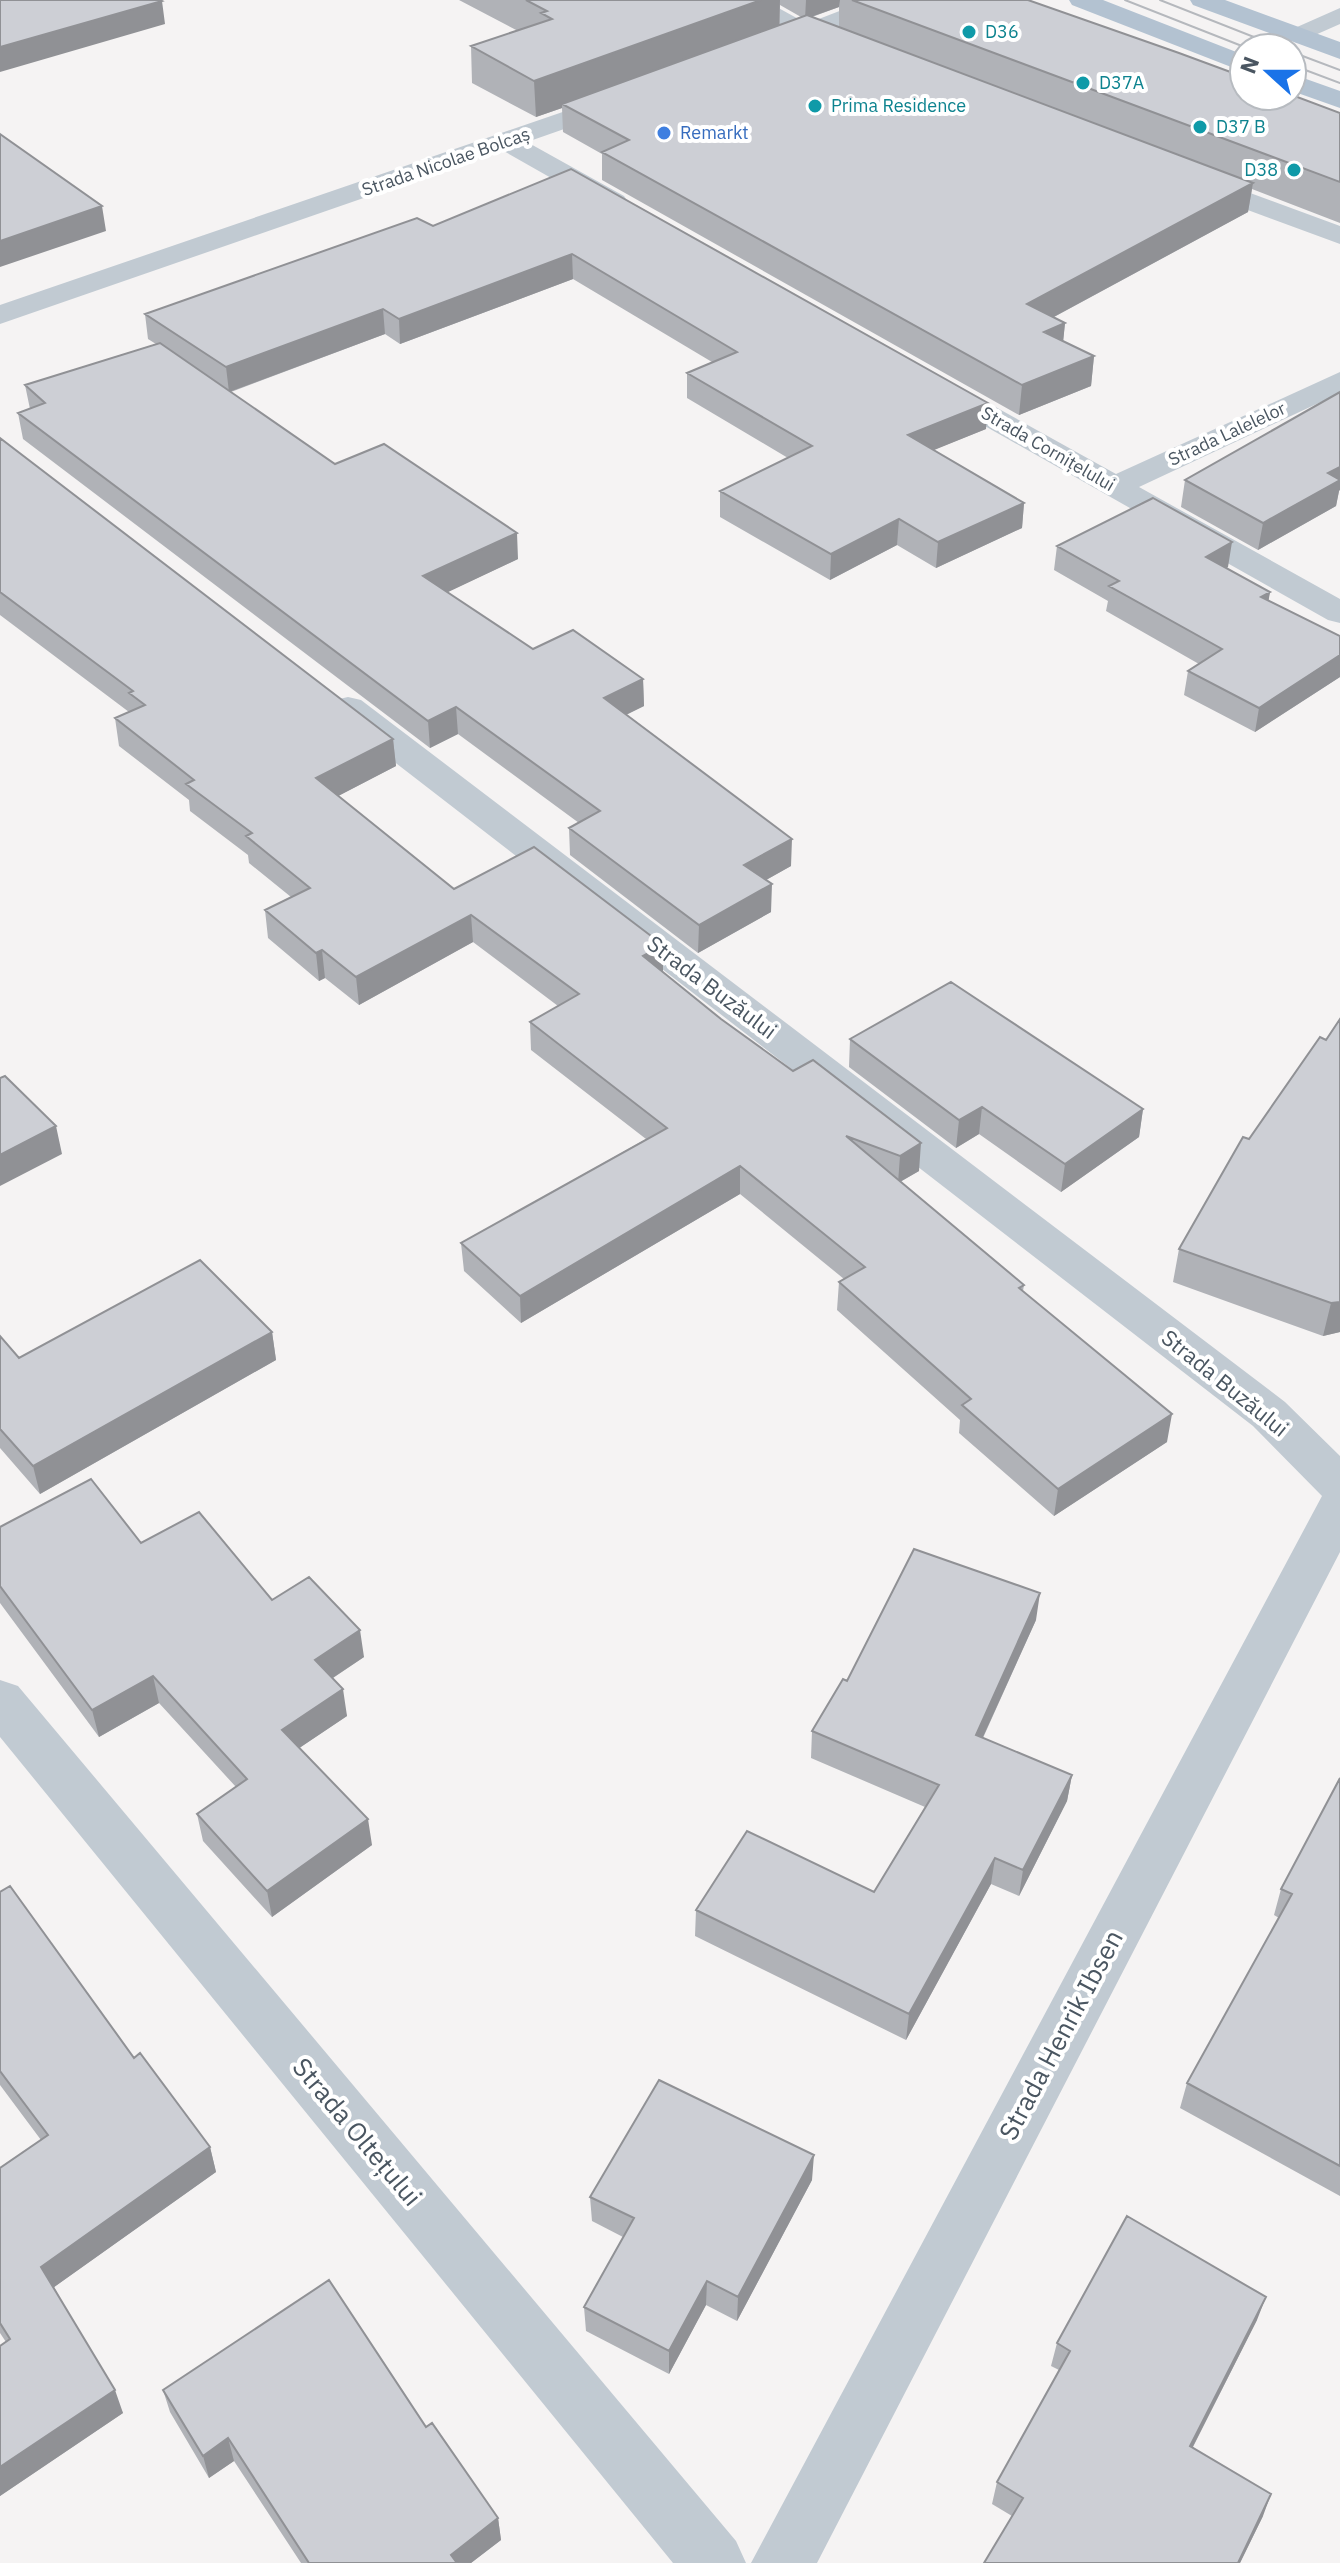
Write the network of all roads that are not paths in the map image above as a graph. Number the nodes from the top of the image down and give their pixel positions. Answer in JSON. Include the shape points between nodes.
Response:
{"nodes":[{"id":1,"x":890,"y":0,"type":"edge"},
{"id":2,"x":1081,"y":0,"type":"edge"},
{"id":3,"x":1202,"y":0,"type":"edge"},
{"id":4,"x":756,"y":3,"type":"edge"},
{"id":5,"x":1340,"y":15,"type":"edge"},
{"id":6,"x":810,"y":32,"type":"junction"},
{"id":7,"x":1286,"y":32,"type":"edge"},
{"id":8,"x":1305,"y":32,"type":"edge"},
{"id":9,"x":1308,"y":40,"type":"edge"},
{"id":10,"x":840,"y":43,"type":"edge"},
{"id":11,"x":1340,"y":51,"type":"edge"},
{"id":12,"x":752,"y":53,"type":"edge"},
{"id":13,"x":1228,"y":58,"type":"edge"},
{"id":14,"x":1308,"y":88,"type":"edge"},
{"id":15,"x":637,"y":94,"type":"edge"},
{"id":16,"x":1340,"y":100,"type":"edge"},
{"id":17,"x":506,"y":141,"type":"junction"},
{"id":18,"x":1166,"y":169,"type":"edge"},
{"id":19,"x":644,"y":220,"type":"edge"},
{"id":20,"x":1340,"y":236,"type":"edge"},
{"id":21,"x":0,"y":315,"type":"edge"},
{"id":22,"x":907,"y":369,"type":"edge"},
{"id":23,"x":1340,"y":381,"type":"edge"},
{"id":24,"x":1114,"y":487,"type":"junction"},
{"id":25,"x":1340,"y":613,"type":"edge"},
{"id":26,"x":317,"y":684,"type":"edge"},
{"id":27,"x":1340,"y":1485,"type":"edge"},
{"id":28,"x":1340,"y":1506,"type":"edge"},
{"id":29,"x":0,"y":1701,"type":"edge"},
{"id":30,"x":714,"y":2563,"type":"edge"},
{"id":31,"x":783,"y":2563,"type":"edge"}],
"edges":[{"from":1,"to":6,"type":"street"},
{"from":2,"to":13,"type":"main road"},
{"from":3,"to":7,"type":"main road"},
{"from":4,"to":6,"type":"lane"},
{"from":5,"to":8,"type":"lane"},
{"from":6,"to":10,"type":"street"},
{"from":6,"to":12,"type":"street"},
{"from":9,"to":11,"type":"main road"},
{"from":14,"to":16,"type":"main road"},
{"from":15,"to":17,"type":"street","name":"Strada Nicolae Bolcaș"},
{"from":17,"to":19,"type":"street"},
{"from":17,"to":21,"type":"street","name":"Strada Nicolae Bolcaș"},
{"from":18,"to":20,"type":"street"},
{"from":22,"to":24,"type":"street","name":"Strada Cornițelului"},
{"from":23,"to":24,"type":"street","name":"Strada Lalelelor"},
{"from":24,"to":25,"type":"street","name":"Strada Cornițelului"},
{"from":26,"to":27,"type":"street","name":"Strada Buzăului","via":[[1269,1414]]},
{"from":28,"to":31,"type":"street","name":"Strada Henrik Ibsen"},
{"from":29,"to":30,"type":"street","name":"Strada Oltețului"}]}
